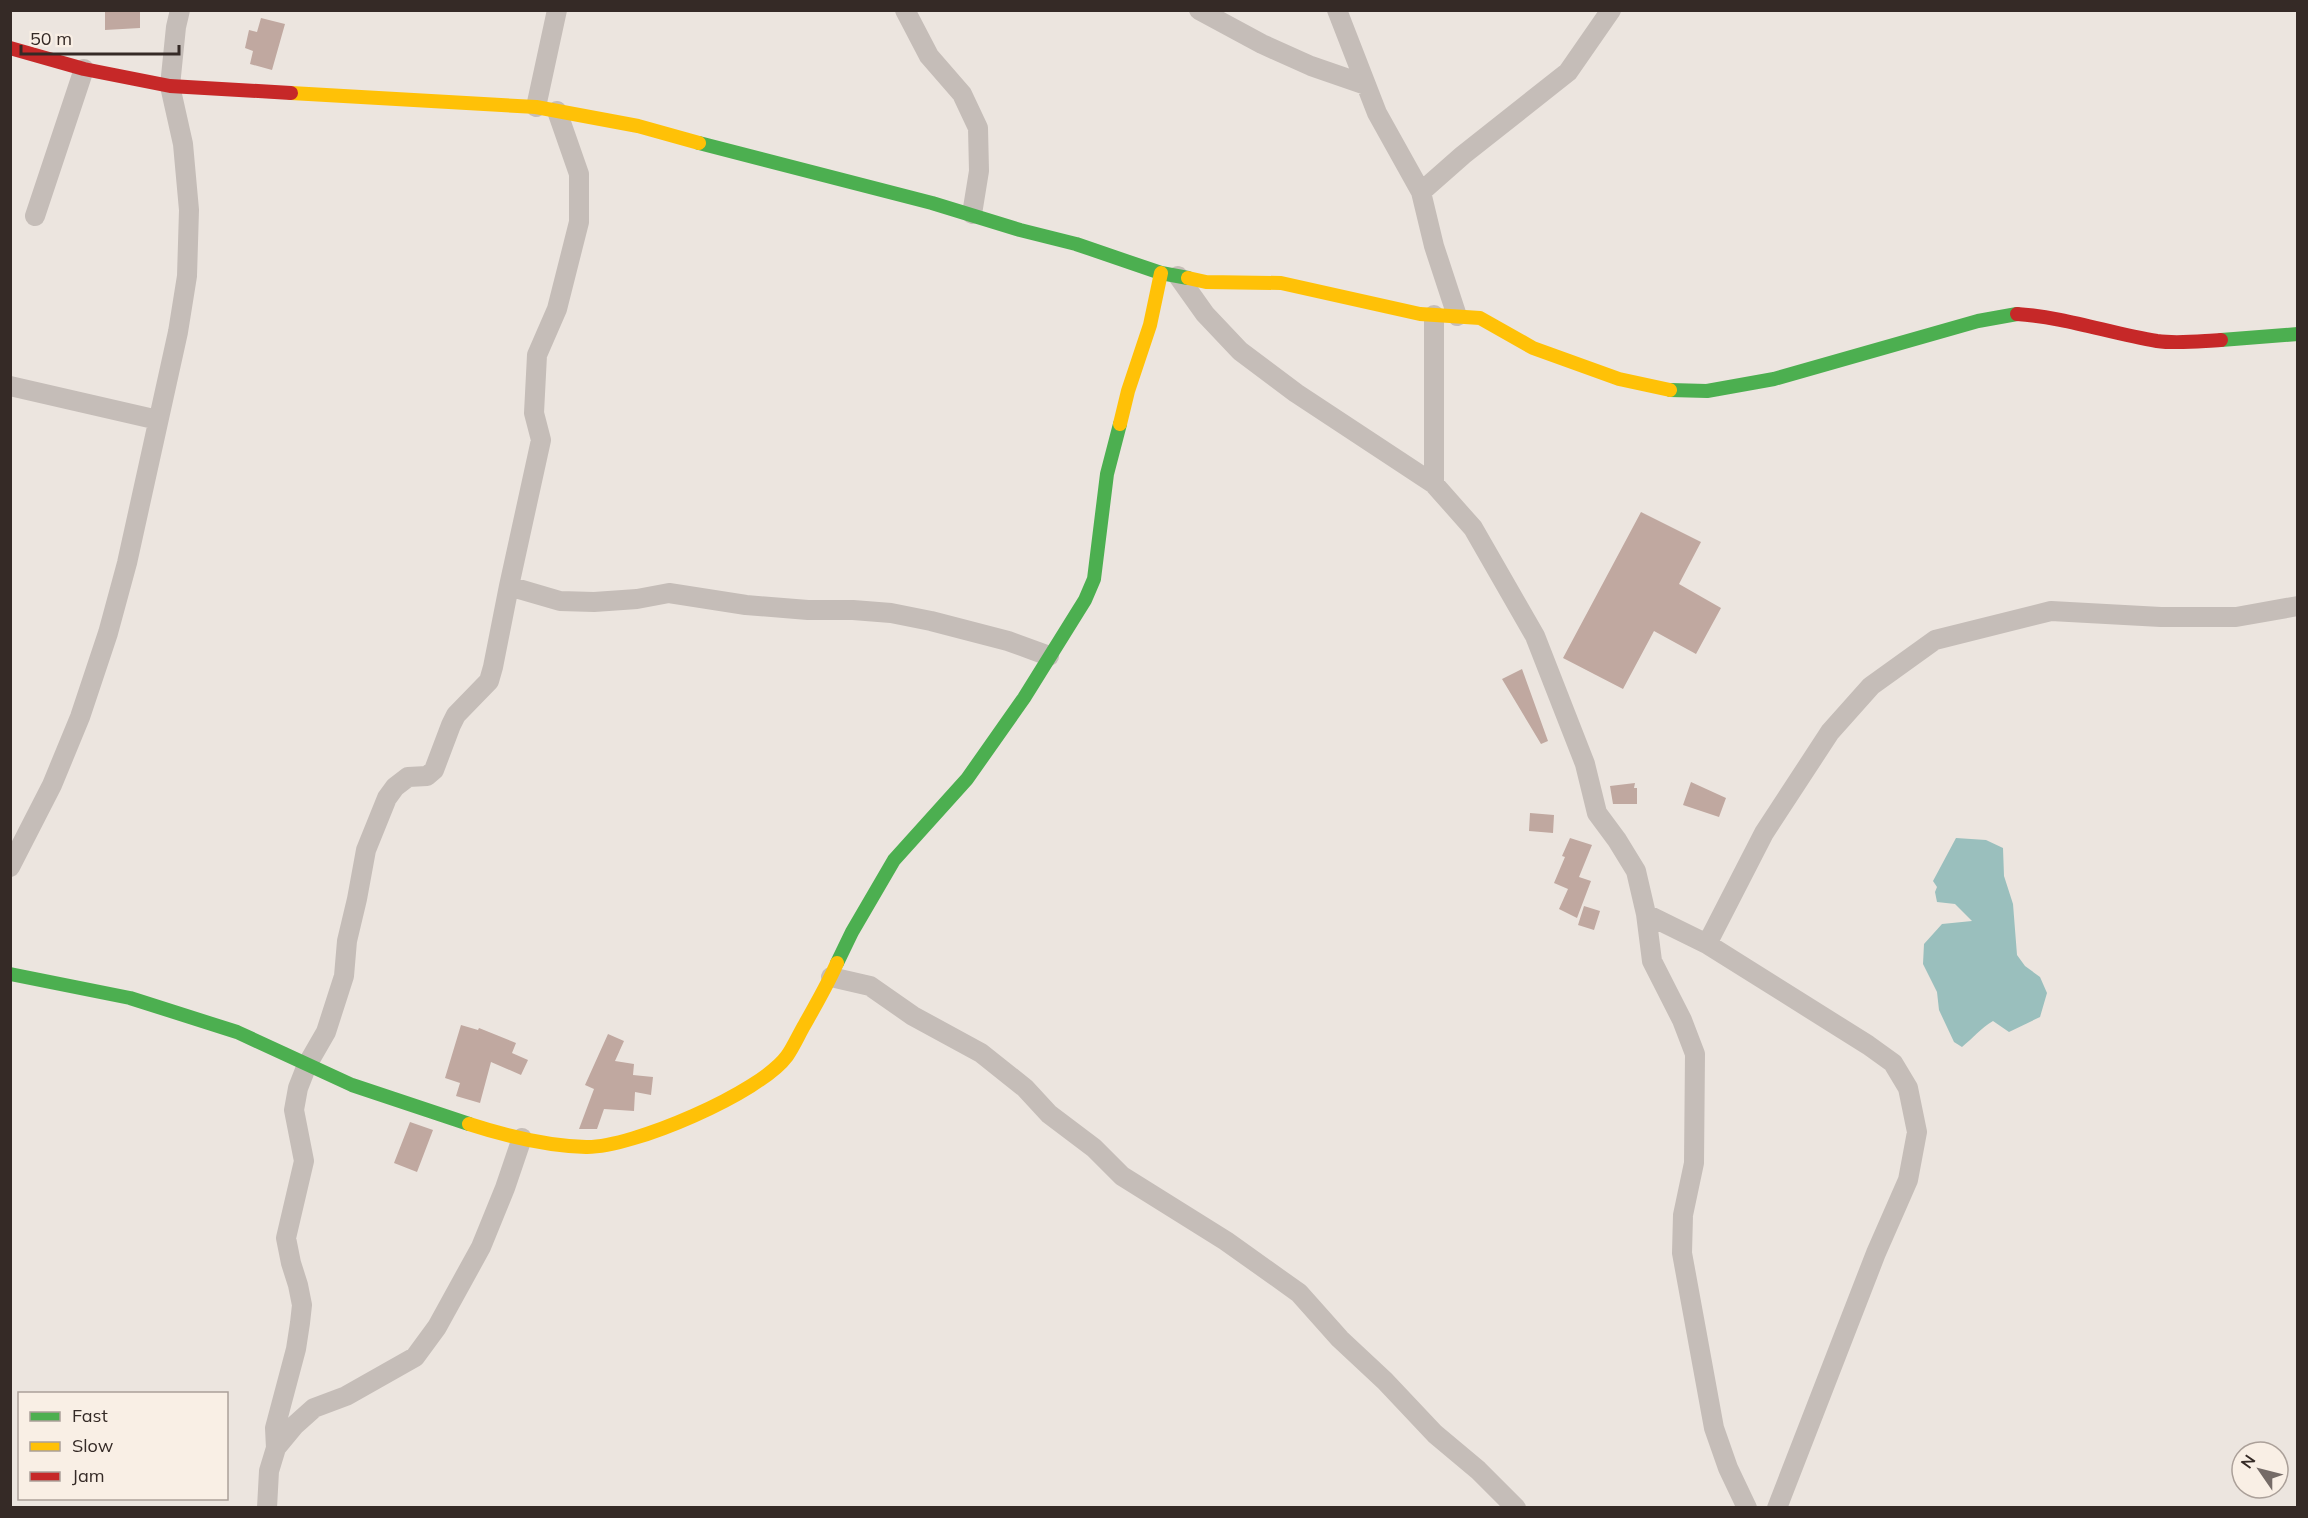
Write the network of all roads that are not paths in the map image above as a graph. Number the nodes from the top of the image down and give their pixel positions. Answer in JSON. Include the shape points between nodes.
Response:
{"nodes":[{"id":1,"x":180,"y":10,"type":"edge"},
{"id":2,"x":557,"y":10,"type":"edge"},
{"id":3,"x":905,"y":10,"type":"edge"},
{"id":4,"x":1199,"y":10,"type":"edge"},
{"id":5,"x":1337,"y":10,"type":"edge"},
{"id":6,"x":1611,"y":10,"type":"edge"},
{"id":7,"x":10,"y":48,"type":"edge"},
{"id":8,"x":84,"y":69,"type":"junction"},
{"id":9,"x":1366,"y":84,"type":"junction"},
{"id":10,"x":170,"y":86,"type":"junction"},
{"id":11,"x":536,"y":107,"type":"junction"},
{"id":12,"x":557,"y":111,"type":"junction"},
{"id":13,"x":1420,"y":192,"type":"junction"},
{"id":14,"x":972,"y":214,"type":"junction"},
{"id":15,"x":35,"y":216,"type":"dead end"},
{"id":16,"x":1169,"y":274,"type":"junction"},
{"id":17,"x":1434,"y":315,"type":"junction"},
{"id":18,"x":1457,"y":316,"type":"junction"},
{"id":19,"x":2298,"y":334,"type":"edge"},
{"id":20,"x":10,"y":386,"type":"edge"},
{"id":21,"x":158,"y":420,"type":"junction"},
{"id":22,"x":1434,"y":484,"type":"junction"},
{"id":23,"x":508,"y":586,"type":"junction"},
{"id":24,"x":2298,"y":606,"type":"edge"},
{"id":25,"x":1049,"y":656,"type":"junction"},
{"id":26,"x":10,"y":867,"type":"edge"},
{"id":27,"x":1646,"y":914,"type":"junction"},
{"id":28,"x":1707,"y":944,"type":"junction"},
{"id":29,"x":10,"y":974,"type":"edge"},
{"id":30,"x":831,"y":977,"type":"junction"},
{"id":31,"x":308,"y":1065,"type":"junction"},
{"id":32,"x":522,"y":1138,"type":"junction"},
{"id":33,"x":276,"y":1448,"type":"junction"},
{"id":34,"x":267,"y":1508,"type":"edge"},
{"id":35,"x":1516,"y":1508,"type":"edge"},
{"id":36,"x":1747,"y":1508,"type":"edge"},
{"id":37,"x":1777,"y":1508,"type":"edge"}],
"edges":[{"from":1,"to":10,"type":"street"},
{"from":2,"to":11,"type":"street"},
{"from":3,"to":14,"type":"street","via":[[929,56],[962,94],[978,128],[979,171]]},
{"from":4,"to":9,"type":"street","via":[[1311,66]]},
{"from":5,"to":9,"type":"street"},
{"from":6,"to":13,"type":"street","via":[[1568,72]]},
{"from":7,"to":8,"type":"street"},
{"from":8,"to":10,"type":"street"},
{"from":8,"to":15,"type":"street"},
{"from":9,"to":13,"type":"street","via":[[1377,113]]},
{"from":10,"to":11,"type":"street"},
{"from":10,"to":21,"type":"street","via":[[183,144],[189,210],[187,276]]},
{"from":11,"to":12,"type":"street"},
{"from":12,"to":14,"type":"street","via":[[638,126]]},
{"from":12,"to":23,"type":"street","via":[[579,174],[579,222],[557,309],[537,356],[534,412],[541,441]]},
{"from":13,"to":18,"type":"street"},
{"from":14,"to":16,"type":"street"},
{"from":16,"to":17,"type":"street","via":[[1206,282],[1281,283]]},
{"from":16,"to":22,"type":"street","via":[[1240,351]]},
{"from":16,"to":25,"type":"street","via":[[1128,391],[1107,474],[1094,579]]},
{"from":17,"to":18,"type":"street"},
{"from":17,"to":22,"type":"street"},
{"from":18,"to":19,"type":"street","via":[[1480,318],[1533,348],[1619,379],[1662,390],[1707,391],[1774,379],[2013,314],[2047,316],[2158,341]]},
{"from":20,"to":21,"type":"street"},
{"from":21,"to":26,"type":"street","via":[[127,563],[95,675],[52,785]]},
{"from":22,"to":27,"type":"street","via":[[1473,528],[1535,636],[1585,764],[1597,813],[1636,871]]},
{"from":23,"to":25,"type":"street","via":[[560,601],[594,602],[669,594],[808,610],[891,614],[1008,641]]},
{"from":23,"to":31,"type":"street","via":[[489,681],[456,715],[434,770],[427,776],[408,777],[395,787],[376,824],[366,850],[347,941],[344,976],[326,1032]]},
{"from":24,"to":28,"type":"street","via":[[2236,617],[2051,611],[1935,640],[1871,686],[1830,732],[1764,833]]},
{"from":25,"to":30,"type":"street","via":[[967,779],[894,860]]},
{"from":27,"to":28,"type":"street"},
{"from":27,"to":36,"type":"street","via":[[1652,961],[1695,1054],[1694,1163],[1683,1215],[1682,1253],[1714,1428]]},
{"from":28,"to":37,"type":"street","via":[[1893,1063],[1908,1088],[1917,1132],[1908,1180]]},
{"from":29,"to":31,"type":"street","via":[[140,1001],[237,1032]]},
{"from":30,"to":32,"type":"street","via":[[788,1056],[769,1074],[720,1104],[624,1142],[587,1147]]},
{"from":30,"to":35,"type":"street","via":[[870,986],[913,1016],[981,1053],[1122,1176],[1226,1241],[1299,1293],[1435,1434]]},
{"from":31,"to":32,"type":"street","via":[[397,1101]]},
{"from":31,"to":33,"type":"street","via":[[294,1110],[304,1161],[286,1238],[302,1305],[296,1349],[275,1428]]},
{"from":32,"to":33,"type":"street","via":[[481,1247],[437,1327],[415,1357],[346,1396],[314,1408]]},
{"from":33,"to":34,"type":"street","via":[[269,1471]]}]}
